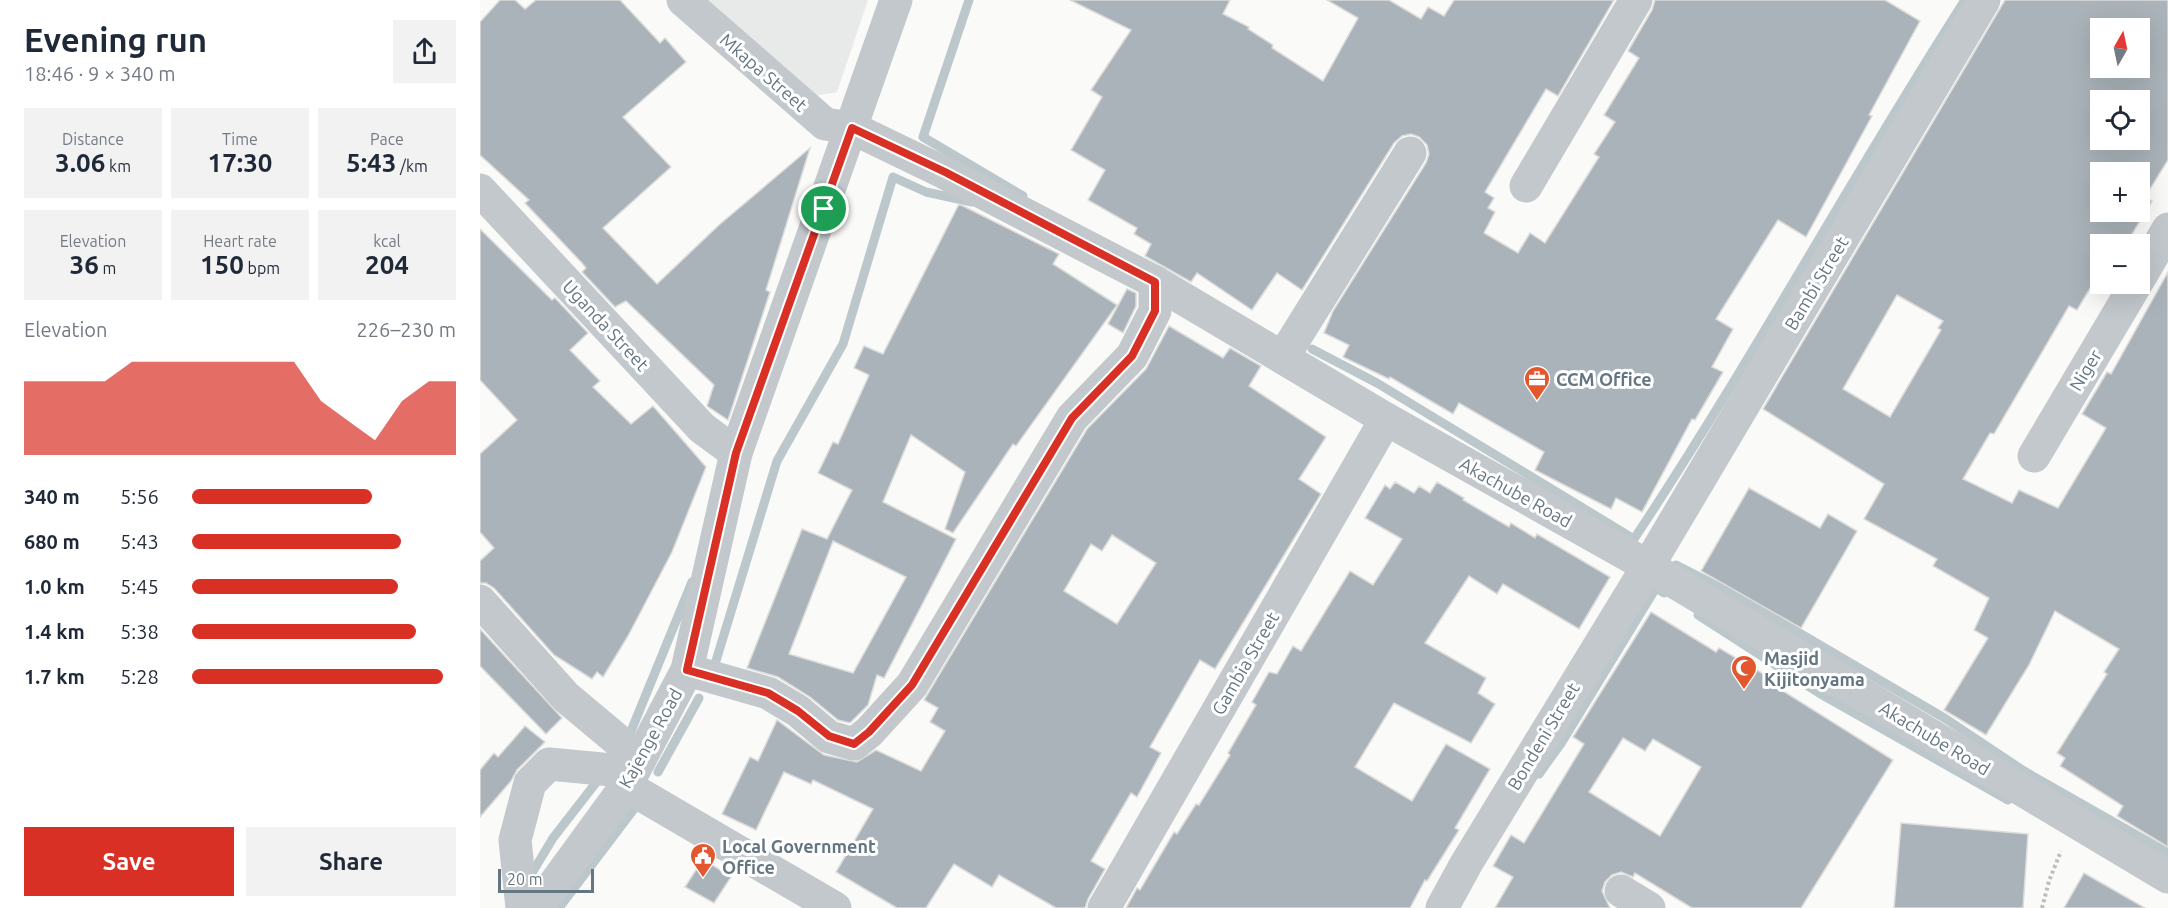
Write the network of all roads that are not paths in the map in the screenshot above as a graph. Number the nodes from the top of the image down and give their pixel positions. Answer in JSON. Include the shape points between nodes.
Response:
{"nodes":[{"id":1,"x":683,"y":0,"type":"edge"},
{"id":2,"x":896,"y":0,"type":"edge"},
{"id":3,"x":1636,"y":0,"type":"edge"},
{"id":4,"x":1984,"y":0,"type":"edge"},
{"id":5,"x":852,"y":128,"type":"junction"},
{"id":6,"x":1410,"y":153,"type":"dead end"},
{"id":7,"x":1526,"y":186,"type":"dead end"},
{"id":8,"x":480,"y":190,"type":"edge"},
{"id":9,"x":2168,"y":230,"type":"edge"},
{"id":10,"x":2150,"y":260,"type":"edge"},
{"id":11,"x":1155,"y":282,"type":"junction"},
{"id":12,"x":2130,"y":294,"type":"edge"},
{"id":13,"x":1283,"y":357,"type":"junction"},
{"id":14,"x":1386,"y":419,"type":"junction"},
{"id":15,"x":736,"y":453,"type":"junction"},
{"id":16,"x":2034,"y":456,"type":"dead end"},
{"id":17,"x":1646,"y":565,"type":"junction"},
{"id":18,"x":480,"y":601,"type":"edge"},
{"id":19,"x":687,"y":670,"type":"junction"},
{"id":20,"x":633,"y":772,"type":"junction"},
{"id":21,"x":2168,"y":877,"type":"edge"},
{"id":22,"x":1621,"y":891,"type":"dead end"},
{"id":23,"x":522,"y":908,"type":"edge"},
{"id":24,"x":537,"y":908,"type":"edge"},
{"id":25,"x":836,"y":908,"type":"edge"},
{"id":26,"x":1104,"y":908,"type":"edge"},
{"id":27,"x":1442,"y":908,"type":"edge"},
{"id":28,"x":1649,"y":908,"type":"edge"}],
"edges":[{"from":1,"to":5,"type":"street","name":"Mkapa Street","via":[[825,124]]},
{"from":2,"to":5,"type":"street","name":"Kajenge Road"},
{"from":3,"to":7,"type":"street"},
{"from":4,"to":17,"type":"street","name":"Bambi Street"},
{"from":5,"to":11,"type":"street","name":"Akachube Road"},
{"from":5,"to":15,"type":"street","name":"Kajenge Road"},
{"from":6,"to":13,"type":"street"},
{"from":8,"to":15,"type":"street","name":"Uganda Street","via":[[702,428]]},
{"from":9,"to":10,"type":"street"},
{"from":11,"to":13,"type":"street","name":"Akachube Road"},
{"from":11,"to":19,"type":"street","via":[[1155,311],[1132,356],[1072,418],[912,685],[869,732],[854,744],[829,736],[768,693]]},
{"from":12,"to":16,"type":"street","name":"Niger"},
{"from":13,"to":14,"type":"street","name":"Akachube Road"},
{"from":14,"to":17,"type":"street","name":"Akachube Road"},
{"from":14,"to":26,"type":"street","name":"Gambia Street"},
{"from":15,"to":19,"type":"street","name":"Kajenge Road"},
{"from":17,"to":21,"type":"street","name":"Akachube Road"},
{"from":17,"to":27,"type":"street","name":"Bondeni Street"},
{"from":18,"to":20,"type":"street"},
{"from":19,"to":20,"type":"street","name":"Kajenge Road"},
{"from":20,"to":23,"type":"street","via":[[549,764],[530,783],[515,840]]},
{"from":20,"to":24,"type":"street","name":"Kajenge Road"},
{"from":20,"to":25,"type":"street"},
{"from":22,"to":28,"type":"street"}]}
